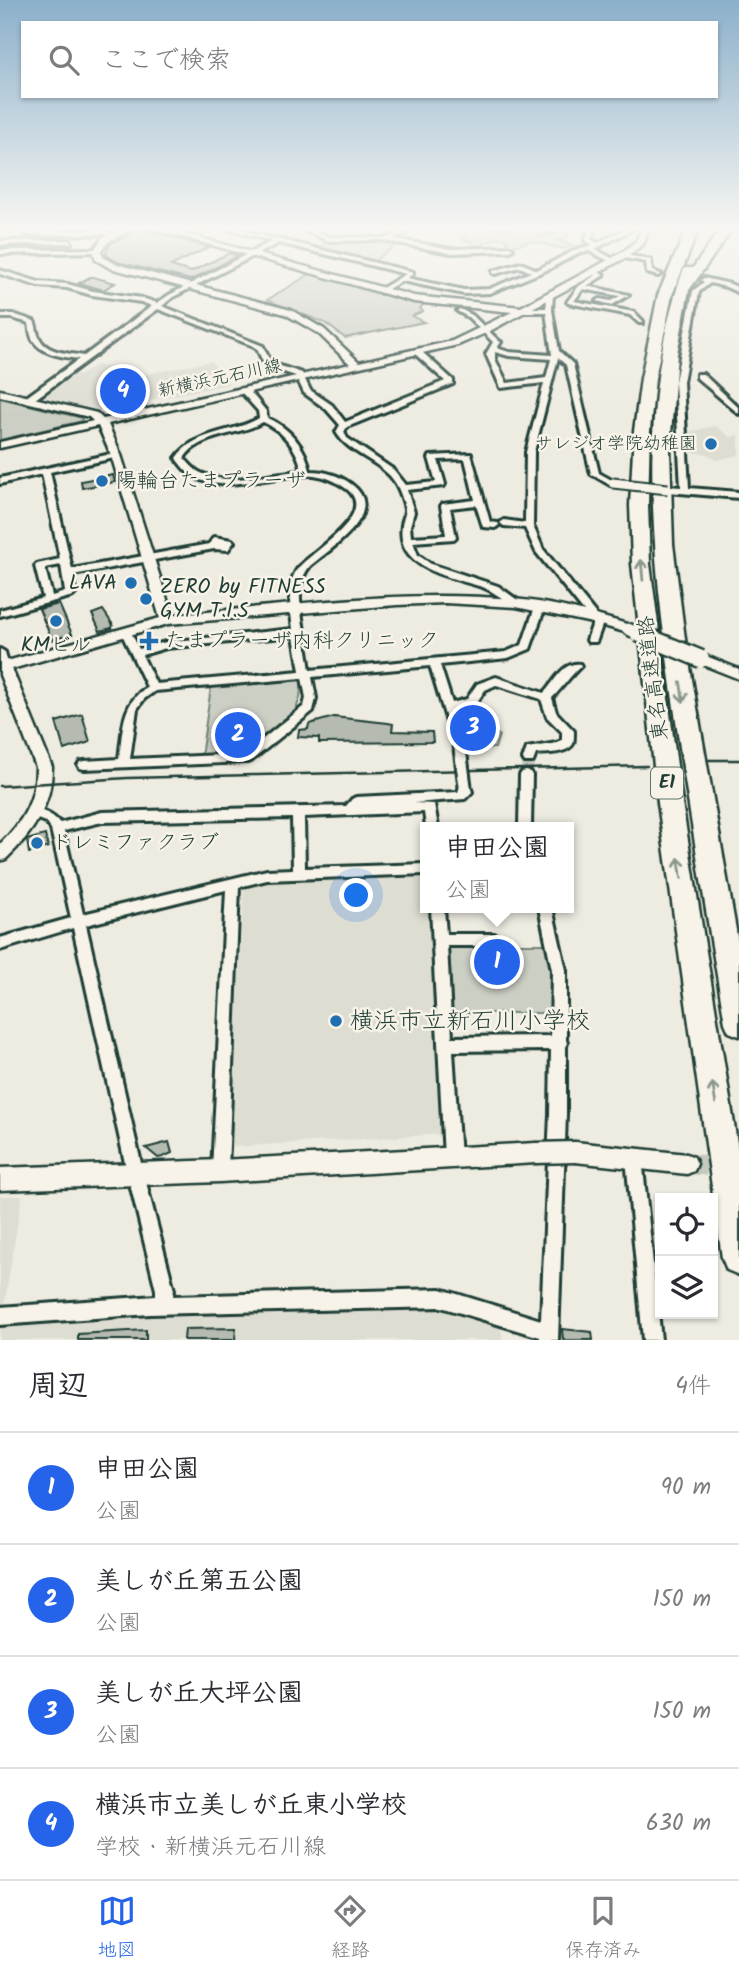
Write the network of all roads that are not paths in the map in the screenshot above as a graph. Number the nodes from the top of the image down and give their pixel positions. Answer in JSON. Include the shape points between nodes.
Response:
{"nodes":[{"id":1,"x":83,"y":291,"type":"edge"},
{"id":2,"x":183,"y":291,"type":"edge"},
{"id":3,"x":209,"y":291,"type":"edge"},
{"id":4,"x":381,"y":291,"type":"edge"},
{"id":5,"x":459,"y":291,"type":"edge"},
{"id":6,"x":491,"y":291,"type":"edge"},
{"id":7,"x":558,"y":291,"type":"edge"},
{"id":8,"x":578,"y":291,"type":"edge"},
{"id":9,"x":601,"y":291,"type":"edge"},
{"id":10,"x":673,"y":291,"type":"edge"},
{"id":11,"x":675,"y":291,"type":"edge"},
{"id":12,"x":677,"y":291,"type":"edge"},
{"id":13,"x":680,"y":291,"type":"edge"},
{"id":14,"x":696,"y":291,"type":"edge"},
{"id":15,"x":550,"y":295,"type":"junction"},
{"id":16,"x":592,"y":300,"type":"dead end"},
{"id":17,"x":672,"y":301,"type":"junction"},
{"id":18,"x":612,"y":303,"type":"junction"},
{"id":19,"x":156,"y":306,"type":"junction"},
{"id":20,"x":602,"y":308,"type":"junction"},
{"id":21,"x":522,"y":310,"type":"junction"},
{"id":22,"x":549,"y":310,"type":"junction"},
{"id":23,"x":460,"y":311,"type":"dead end"},
{"id":24,"x":0,"y":316,"type":"edge"},
{"id":25,"x":641,"y":322,"type":"dead end"},
{"id":26,"x":485,"y":330,"type":"junction"},
{"id":27,"x":492,"y":349,"type":"junction"},
{"id":28,"x":418,"y":353,"type":"junction"},
{"id":29,"x":509,"y":354,"type":"junction"},
{"id":30,"x":556,"y":354,"type":"junction"},
{"id":31,"x":84,"y":358,"type":"junction"},
{"id":32,"x":491,"y":359,"type":"junction"},
{"id":33,"x":358,"y":366,"type":"junction"},
{"id":34,"x":700,"y":376,"type":"dead end"},
{"id":35,"x":301,"y":379,"type":"junction"},
{"id":36,"x":548,"y":380,"type":"junction"},
{"id":37,"x":245,"y":391,"type":"junction"},
{"id":38,"x":0,"y":393,"type":"edge"},
{"id":39,"x":28,"y":400,"type":"junction"},
{"id":40,"x":739,"y":412,"type":"edge"},
{"id":41,"x":263,"y":419,"type":"junction"},
{"id":42,"x":102,"y":423,"type":"junction"},
{"id":43,"x":344,"y":425,"type":"junction"},
{"id":44,"x":0,"y":446,"type":"edge"},
{"id":45,"x":116,"y":455,"type":"junction"},
{"id":46,"x":46,"y":471,"type":"junction"},
{"id":47,"x":306,"y":472,"type":"junction"},
{"id":48,"x":0,"y":481,"type":"edge"},
{"id":49,"x":402,"y":488,"type":"junction"},
{"id":50,"x":683,"y":490,"type":"junction"},
{"id":51,"x":739,"y":495,"type":"edge"},
{"id":52,"x":480,"y":502,"type":"junction"},
{"id":53,"x":529,"y":526,"type":"junction"},
{"id":54,"x":407,"y":540,"type":"junction"},
{"id":55,"x":214,"y":546,"type":"dead end"},
{"id":56,"x":148,"y":558,"type":"junction"},
{"id":57,"x":65,"y":561,"type":"junction"},
{"id":58,"x":68,"y":573,"type":"junction"},
{"id":59,"x":48,"y":600,"type":"junction"},
{"id":60,"x":516,"y":603,"type":"junction"},
{"id":61,"x":540,"y":607,"type":"junction"},
{"id":62,"x":295,"y":610,"type":"junction"},
{"id":63,"x":0,"y":613,"type":"edge"},
{"id":64,"x":595,"y":619,"type":"junction"},
{"id":65,"x":167,"y":620,"type":"junction"},
{"id":66,"x":126,"y":632,"type":"junction"},
{"id":67,"x":300,"y":632,"type":"junction"},
{"id":68,"x":592,"y":640,"type":"dead end"},
{"id":69,"x":138,"y":653,"type":"junction"},
{"id":70,"x":2,"y":662,"type":"edge"},
{"id":71,"x":434,"y":662,"type":"junction"},
{"id":72,"x":576,"y":666,"type":"dead end"},
{"id":73,"x":306,"y":673,"type":"junction"},
{"id":74,"x":739,"y":674,"type":"edge"},
{"id":75,"x":153,"y":688,"type":"junction"},
{"id":76,"x":546,"y":697,"type":"junction"},
{"id":77,"x":449,"y":707,"type":"junction"},
{"id":78,"x":529,"y":759,"type":"dead end"},
{"id":79,"x":124,"y":764,"type":"junction"},
{"id":80,"x":84,"y":765,"type":"dead end"},
{"id":81,"x":526,"y":775,"type":"tunnel mouth"},
{"id":82,"x":350,"y":810,"type":"junction"},
{"id":83,"x":298,"y":813,"type":"junction"},
{"id":84,"x":35,"y":814,"type":"junction"},
{"id":85,"x":432,"y":822,"type":"edge"},
{"id":86,"x":525,"y":822,"type":"edge"},
{"id":87,"x":57,"y":828,"type":"junction"},
{"id":88,"x":0,"y":854,"type":"edge"},
{"id":89,"x":420,"y":869,"type":"edge"},
{"id":90,"x":299,"y":872,"type":"junction"},
{"id":91,"x":233,"y":883,"type":"junction"},
{"id":92,"x":438,"y":913,"type":"edge"},
{"id":93,"x":548,"y":913,"type":"edge"},
{"id":94,"x":79,"y":921,"type":"junction"},
{"id":95,"x":440,"y":940,"type":"junction"},
{"id":96,"x":494,"y":940,"type":"dead end"},
{"id":97,"x":0,"y":944,"type":"edge"},
{"id":98,"x":739,"y":1023,"type":"edge"},
{"id":99,"x":559,"y":1043,"type":"junction"},
{"id":100,"x":445,"y":1044,"type":"junction"},
{"id":101,"x":452,"y":1158,"type":"junction"},
{"id":102,"x":634,"y":1158,"type":"junction"},
{"id":103,"x":687,"y":1164,"type":"tunnel mouth"},
{"id":104,"x":220,"y":1171,"type":"junction"},
{"id":105,"x":136,"y":1175,"type":"junction"},
{"id":106,"x":0,"y":1179,"type":"edge"},
{"id":107,"x":739,"y":1258,"type":"edge"},
{"id":108,"x":164,"y":1305,"type":"junction"},
{"id":109,"x":0,"y":1317,"type":"edge"},
{"id":110,"x":549,"y":1335,"type":"edge"},
{"id":111,"x":652,"y":1340,"type":"edge"}],
"edges":[{"from":1,"to":19,"type":"street"},
{"from":2,"to":19,"type":"street"},
{"from":3,"to":33,"type":"street","via":[[300,318]]},
{"from":4,"to":21,"type":"street","via":[[441,303]]},
{"from":5,"to":6,"type":"street"},
{"from":7,"to":15,"type":"street","name":"新横浜元石川線"},
{"from":8,"to":20,"type":"street","via":[[570,302]]},
{"from":9,"to":18,"type":"street","via":[[626,295]]},
{"from":10,"to":17,"type":"highway"},
{"from":11,"to":17,"type":"highway","name":"東名高速道路","number":"E1"},
{"from":12,"to":17,"type":"highway","name":"東名高速道路","number":"E1"},
{"from":13,"to":17,"type":"highway"},
{"from":14,"to":50,"type":"street","via":[[678,382]]},
{"from":15,"to":21,"type":"street","name":"新横浜元石川線"},
{"from":15,"to":22,"type":"street"},
{"from":16,"to":18,"type":"street"},
{"from":17,"to":98,"type":"highway","name":"東名高速道路","number":"E1","one_way":true,"via":[[663,406],[665,567]]},
{"from":107,"to":17,"type":"highway","name":"東名高速道路","number":"E1","one_way":true,"via":[[670,803],[641,564],[639,505],[648,378]]},
{"from":18,"to":20,"type":"street"},
{"from":19,"to":31,"type":"street"},
{"from":19,"to":35,"type":"street","via":[[253,344],[268,364]]},
{"from":20,"to":25,"type":"street","via":[[632,313]]},
{"from":21,"to":22,"type":"street"},
{"from":21,"to":26,"type":"street","name":"新横浜元石川線"},
{"from":22,"to":30,"type":"street"},
{"from":23,"to":26,"type":"street"},
{"from":24,"to":31,"type":"street","via":[[32,323],[38,343],[47,349]]},
{"from":26,"to":27,"type":"street","via":[[497,342]]},
{"from":26,"to":28,"type":"street","name":"新横浜元石川線"},
{"from":27,"to":29,"type":"street"},
{"from":27,"to":32,"type":"street"},
{"from":28,"to":33,"type":"street","name":"新横浜元石川線"},
{"from":28,"to":43,"type":"street","via":[[450,382]]},
{"from":29,"to":30,"type":"street"},
{"from":29,"to":32,"type":"street"},
{"from":30,"to":36,"type":"street"},
{"from":30,"to":50,"type":"street","bridge":true,"via":[[569,364],[595,474],[613,483]]},
{"from":31,"to":39,"type":"street"},
{"from":32,"to":36,"type":"street","via":[[504,386]]},
{"from":33,"to":35,"type":"street","name":"新横浜元石川線"},
{"from":34,"to":40,"type":"street"},
{"from":35,"to":37,"type":"street","name":"新横浜元石川線"},
{"from":35,"to":43,"type":"street","via":[[307,391]]},
{"from":36,"to":53,"type":"street","via":[[530,452]]},
{"from":37,"to":41,"type":"street"},
{"from":37,"to":42,"type":"street","name":"新横浜元石川線"},
{"from":38,"to":39,"type":"street"},
{"from":39,"to":42,"type":"street","via":[[93,415]]},
{"from":41,"to":47,"type":"street","via":[[273,422],[305,457]]},
{"from":41,"to":47,"type":"street","via":[[252,428],[190,445],[180,458],[184,466],[223,482]]},
{"from":42,"to":44,"type":"street","name":"新横浜元石川線"},
{"from":42,"to":45,"type":"street"},
{"from":43,"to":49,"type":"street","via":[[340,432],[344,439],[391,472]]},
{"from":45,"to":46,"type":"street"},
{"from":45,"to":56,"type":"street"},
{"from":46,"to":48,"type":"street"},
{"from":46,"to":57,"type":"street"},
{"from":47,"to":62,"type":"street","via":[[351,487],[359,510],[343,534],[299,573],[293,590]]},
{"from":49,"to":52,"type":"street","via":[[440,484],[433,458],[468,456]]},
{"from":49,"to":54,"type":"street","via":[[410,512]]},
{"from":50,"to":51,"type":"street"},
{"from":52,"to":53,"type":"street","via":[[486,525]]},
{"from":52,"to":54,"type":"street","via":[[445,506],[451,537]]},
{"from":53,"to":64,"type":"street","via":[[539,550]]},
{"from":54,"to":60,"type":"street","via":[[414,556],[428,566],[495,588]]},
{"from":55,"to":56,"type":"street"},
{"from":56,"to":58,"type":"street"},
{"from":56,"to":65,"type":"street"},
{"from":57,"to":58,"type":"street"},
{"from":57,"to":59,"type":"street","via":[[40,566]]},
{"from":58,"to":59,"type":"street","via":[[70,594]]},
{"from":59,"to":63,"type":"street"},
{"from":60,"to":61,"type":"street"},
{"from":60,"to":62,"type":"street","via":[[445,599]]},
{"from":61,"to":64,"type":"street"},
{"from":61,"to":71,"type":"street","via":[[526,647],[518,653]]},
{"from":62,"to":65,"type":"street"},
{"from":62,"to":67,"type":"street"},
{"from":64,"to":68,"type":"street"},
{"from":64,"to":74,"type":"street","bridge":true},
{"from":65,"to":66,"type":"street"},
{"from":66,"to":69,"type":"street"},
{"from":66,"to":70,"type":"street"},
{"from":67,"to":69,"type":"street","via":[[166,645]]},
{"from":67,"to":73,"type":"street"},
{"from":69,"to":75,"type":"street"},
{"from":70,"to":84,"type":"street","via":[[44,766],[43,794]]},
{"from":71,"to":73,"type":"street"},
{"from":71,"to":77,"type":"street"},
{"from":72,"to":76,"type":"street"},
{"from":73,"to":75,"type":"street"},
{"from":73,"to":79,"type":"street","via":[[309,708],[247,758]]},
{"from":75,"to":79,"type":"street","via":[[140,696],[132,709]]},
{"from":76,"to":77,"type":"street","via":[[496,681],[481,687],[471,702]]},
{"from":76,"to":78,"type":"street","via":[[551,714],[568,731],[569,740],[560,747],[531,751]]},
{"from":77,"to":82,"type":"street","bridge":true,"via":[[466,792],[461,796],[356,802]]},
{"from":79,"to":80,"type":"street"},
{"from":81,"to":86,"type":"street"},
{"from":82,"to":83,"type":"street"},
{"from":82,"to":85,"type":"street","via":[[430,807]]},
{"from":83,"to":87,"type":"street","via":[[102,817]]},
{"from":83,"to":90,"type":"street"},
{"from":84,"to":87,"type":"street","via":[[50,819]]},
{"from":84,"to":88,"type":"street"},
{"from":87,"to":94,"type":"street"},
{"from":89,"to":90,"type":"street"},
{"from":90,"to":91,"type":"street"},
{"from":91,"to":94,"type":"street"},
{"from":91,"to":104,"type":"street"},
{"from":92,"to":95,"type":"street"},
{"from":93,"to":99,"type":"street","via":[[559,970]]},
{"from":94,"to":97,"type":"street"},
{"from":94,"to":105,"type":"street"},
{"from":95,"to":96,"type":"street"},
{"from":95,"to":100,"type":"street"},
{"from":99,"to":100,"type":"street"},
{"from":99,"to":110,"type":"street"},
{"from":100,"to":101,"type":"street"},
{"from":101,"to":102,"type":"street","bridge":true,"via":[[575,1152]]},
{"from":101,"to":104,"type":"street"},
{"from":102,"to":103,"type":"street"},
{"from":102,"to":111,"type":"street"},
{"from":104,"to":105,"type":"street"},
{"from":105,"to":106,"type":"street"},
{"from":105,"to":108,"type":"street","via":[[165,1290]]},
{"from":108,"to":109,"type":"street"},
{"from":108,"to":110,"type":"street","via":[[441,1298]]}]}
